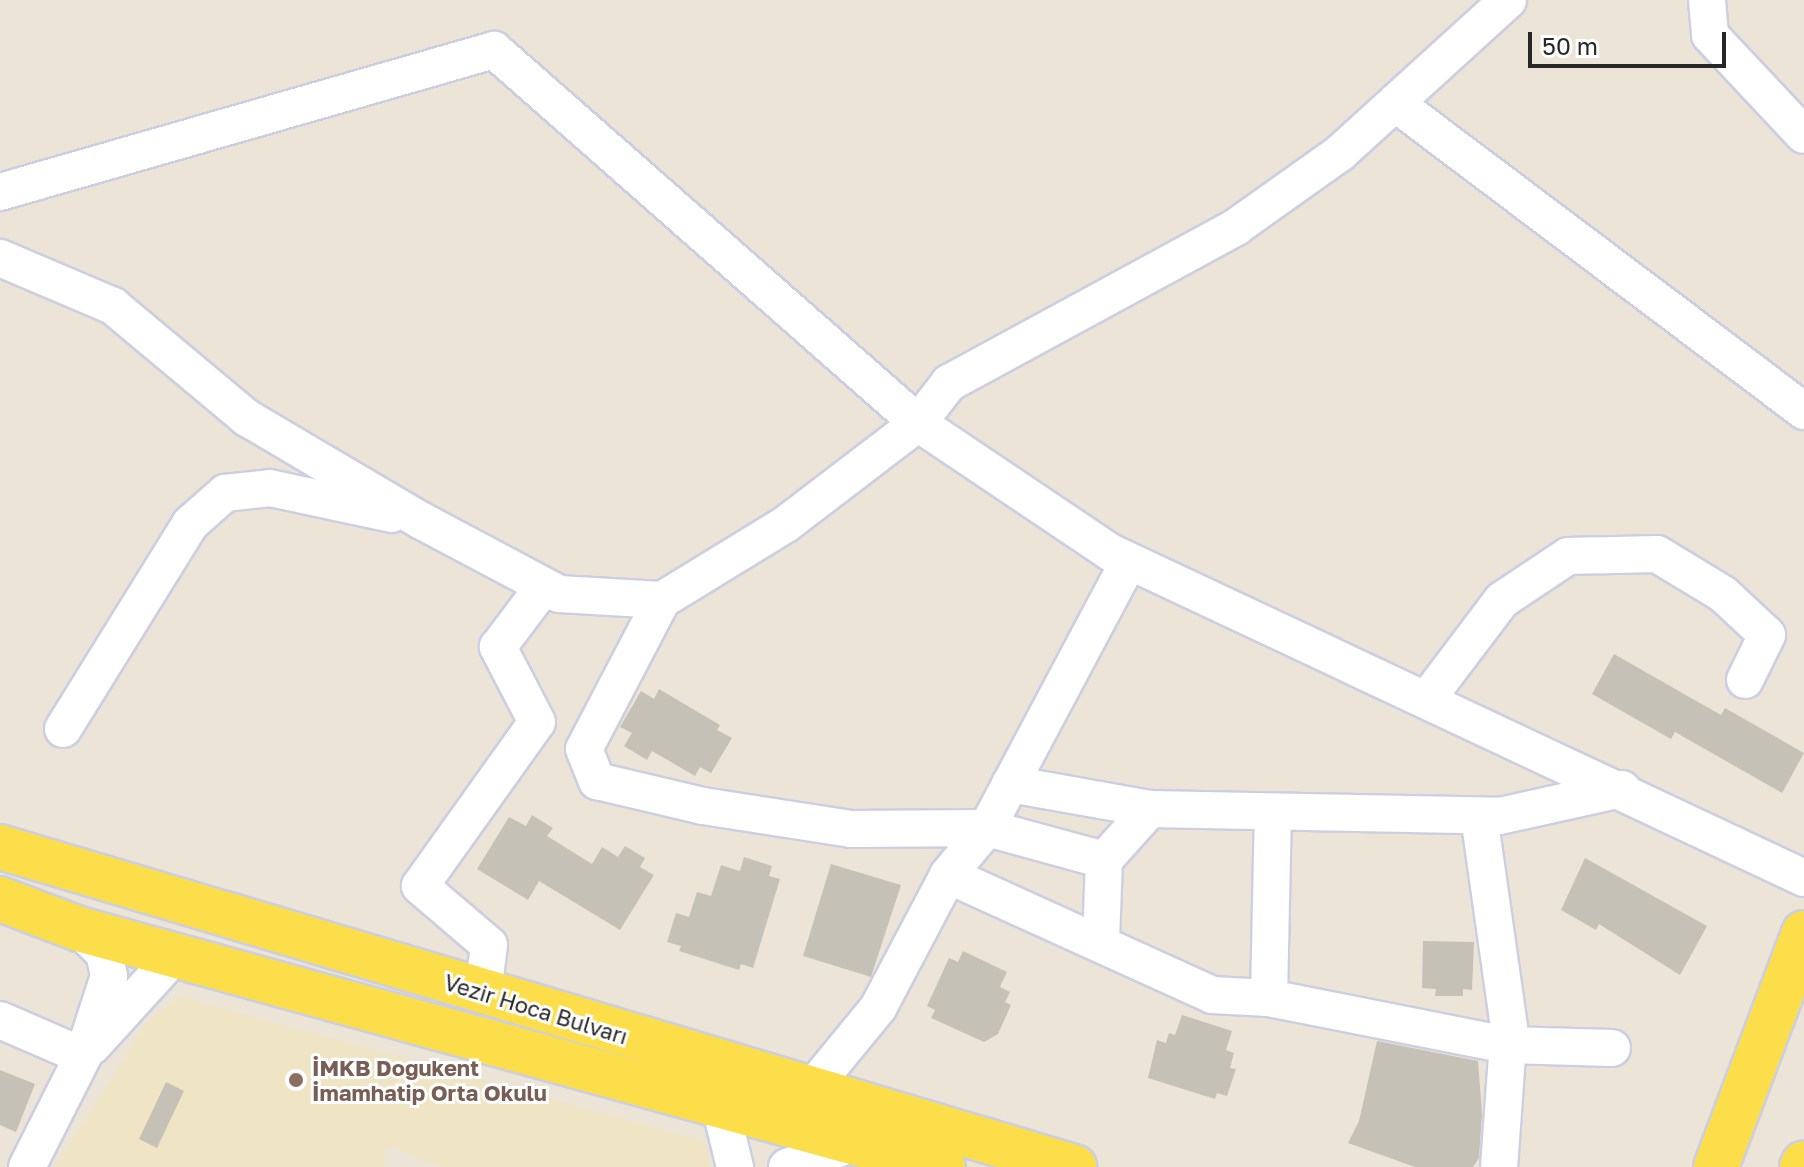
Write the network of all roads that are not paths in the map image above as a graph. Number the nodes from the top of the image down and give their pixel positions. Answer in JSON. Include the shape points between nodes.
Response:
{"nodes":[{"id":1,"x":1508,"y":0,"type":"edge"},
{"id":2,"x":1707,"y":1,"type":"edge"},
{"id":3,"x":1395,"y":103,"type":"junction"},
{"id":4,"x":1802,"y":128,"type":"edge"},
{"id":5,"x":0,"y":192,"type":"edge"},
{"id":6,"x":0,"y":258,"type":"edge"},
{"id":7,"x":1804,"y":411,"type":"edge"},
{"id":8,"x":918,"y":423,"type":"junction"},
{"id":9,"x":420,"y":520,"type":"junction"},
{"id":10,"x":1129,"y":561,"type":"junction"},
{"id":11,"x":544,"y":586,"type":"junction"},
{"id":12,"x":662,"y":600,"type":"junction"},
{"id":13,"x":1745,"y":680,"type":"dead end"},
{"id":14,"x":1427,"y":699,"type":"junction"},
{"id":15,"x":63,"y":729,"type":"dead end"},
{"id":16,"x":1010,"y":784,"type":"junction"},
{"id":17,"x":1622,"y":789,"type":"junction"},
{"id":18,"x":1150,"y":809,"type":"junction"},
{"id":19,"x":1273,"y":813,"type":"junction"},
{"id":20,"x":1479,"y":816,"type":"junction"},
{"id":21,"x":987,"y":828,"type":"junction"},
{"id":22,"x":0,"y":847,"type":"edge"},
{"id":23,"x":1104,"y":860,"type":"junction"},
{"id":24,"x":948,"y":875,"type":"junction"},
{"id":25,"x":1804,"y":878,"type":"edge"},
{"id":26,"x":0,"y":899,"type":"edge"},
{"id":27,"x":79,"y":929,"type":"junction"},
{"id":28,"x":1804,"y":933,"type":"edge"},
{"id":29,"x":1101,"y":941,"type":"junction"},
{"id":30,"x":175,"y":955,"type":"junction"},
{"id":31,"x":483,"y":992,"type":"junction"},
{"id":32,"x":1269,"y":998,"type":"junction"},
{"id":33,"x":0,"y":1020,"type":"edge"},
{"id":34,"x":1507,"y":1045,"type":"junction"},
{"id":35,"x":1612,"y":1048,"type":"dead end"},
{"id":36,"x":83,"y":1056,"type":"junction"},
{"id":37,"x":809,"y":1092,"type":"junction"},
{"id":38,"x":719,"y":1102,"type":"junction"},
{"id":39,"x":860,"y":1141,"type":"junction"},
{"id":40,"x":27,"y":1167,"type":"edge"},
{"id":41,"x":735,"y":1167,"type":"edge"},
{"id":42,"x":787,"y":1167,"type":"edge"},
{"id":43,"x":943,"y":1167,"type":"edge"},
{"id":44,"x":1074,"y":1167,"type":"edge"},
{"id":45,"x":1499,"y":1167,"type":"edge"},
{"id":46,"x":1716,"y":1167,"type":"edge"}],
"edges":[{"from":1,"to":3,"type":"street"},
{"from":2,"to":4,"type":"street","via":[[1710,35]]},
{"from":3,"to":7,"type":"street"},
{"from":3,"to":8,"type":"street","via":[[1340,153],[1236,227],[949,383]]},
{"from":5,"to":8,"type":"street","via":[[494,50]]},
{"from":6,"to":9,"type":"street","via":[[113,306],[247,418]]},
{"from":8,"to":10,"type":"street"},
{"from":8,"to":12,"type":"street","via":[[786,524]]},
{"from":9,"to":11,"type":"street"},
{"from":9,"to":15,"type":"street","via":[[270,488],[225,493],[190,524]]},
{"from":10,"to":14,"type":"street"},
{"from":10,"to":16,"type":"street"},
{"from":11,"to":12,"type":"street","via":[[559,594]]},
{"from":11,"to":31,"type":"street","via":[[498,647],[537,722],[420,886],[489,945]]},
{"from":12,"to":21,"type":"street","via":[[584,749],[597,781],[703,806],[851,829]]},
{"from":13,"to":14,"type":"street","via":[[1767,635],[1723,594],[1657,554],[1568,556],[1502,600]]},
{"from":14,"to":17,"type":"street"},
{"from":16,"to":18,"type":"street"},
{"from":16,"to":21,"type":"street"},
{"from":17,"to":20,"type":"street"},
{"from":17,"to":25,"type":"street"},
{"from":18,"to":19,"type":"street"},
{"from":18,"to":23,"type":"street"},
{"from":19,"to":20,"type":"street"},
{"from":19,"to":32,"type":"street"},
{"from":20,"to":34,"type":"street"},
{"from":21,"to":23,"type":"street"},
{"from":21,"to":24,"type":"street"},
{"from":22,"to":31,"type":"main road","name":"Vezir Hoca Bulvarı"},
{"from":23,"to":29,"type":"street"},
{"from":24,"to":29,"type":"street"},
{"from":24,"to":37,"type":"street","via":[[878,1008]]},
{"from":26,"to":27,"type":"main road","name":"Vezir Hoca Bulvarı"},
{"from":27,"to":30,"type":"main road","name":"Vezir Hoca Bulvarı"},
{"from":27,"to":36,"type":"street","via":[[104,953],[109,976]]},
{"from":28,"to":46,"type":"main road"},
{"from":29,"to":32,"type":"street","via":[[1212,995]]},
{"from":30,"to":36,"type":"street"},
{"from":30,"to":38,"type":"main road","name":"Vezir Hoca Bulvarı"},
{"from":31,"to":37,"type":"main road","name":"Vezir Hoca Bulvarı"},
{"from":32,"to":34,"type":"street"},
{"from":33,"to":36,"type":"street"},
{"from":34,"to":35,"type":"street"},
{"from":34,"to":45,"type":"street"},
{"from":36,"to":40,"type":"street"},
{"from":37,"to":44,"type":"main road","name":"Vezir Hoca Bulvarı"},
{"from":38,"to":39,"type":"main road","name":"Vezir Hoca Bulvarı"},
{"from":38,"to":41,"type":"street"},
{"from":39,"to":42,"type":"street"},
{"from":39,"to":43,"type":"main road","name":"Vezir Hoca Bulvarı"}]}
